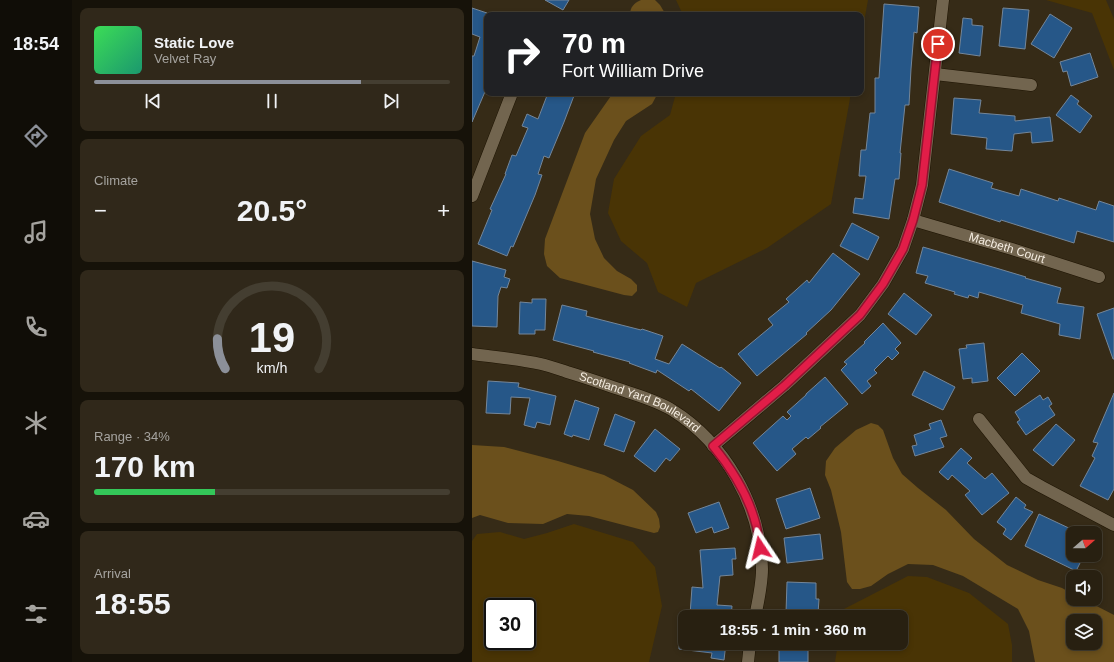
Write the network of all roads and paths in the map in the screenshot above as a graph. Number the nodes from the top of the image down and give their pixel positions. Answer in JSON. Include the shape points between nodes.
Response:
{"nodes":[{"id":1,"x":943,"y":0,"type":"edge"},
{"id":2,"x":935,"y":74,"type":"junction"},
{"id":3,"x":1030,"y":85,"type":"dead end"},
{"id":4,"x":511,"y":96,"type":"edge"},
{"id":5,"x":472,"y":196,"type":"edge"},
{"id":6,"x":913,"y":220,"type":"junction"},
{"id":7,"x":1099,"y":277,"type":"dead end"},
{"id":8,"x":472,"y":354,"type":"edge"},
{"id":9,"x":979,"y":419,"type":"dead end"},
{"id":10,"x":713,"y":446,"type":"junction"},
{"id":11,"x":1114,"y":524,"type":"edge"},
{"id":12,"x":756,"y":610,"type":"edge"},
{"id":13,"x":749,"y":650,"type":"edge"},
{"id":14,"x":748,"y":662,"type":"edge"}],
"edges":[{"from":1,"to":2,"type":"street"},
{"from":2,"to":3,"type":"street"},
{"from":2,"to":6,"type":"street","via":[[922,185]]},
{"from":4,"to":5,"type":"street"},
{"from":6,"to":7,"type":"street","name":"Macbeth Court"},
{"from":6,"to":10,"type":"street","via":[[903,249],[883,284],[860,315],[784,386]]},
{"from":8,"to":10,"type":"street","name":"Scotland Yard Boulevard","via":[[542,364],[653,400],[688,421]]},
{"from":9,"to":11,"type":"street","via":[[1026,478]]},
{"from":10,"to":12,"type":"street","name":"Scotland Yard Boulevard","via":[[739,482],[759,538],[762,570]]},
{"from":13,"to":14,"type":"street"}]}
